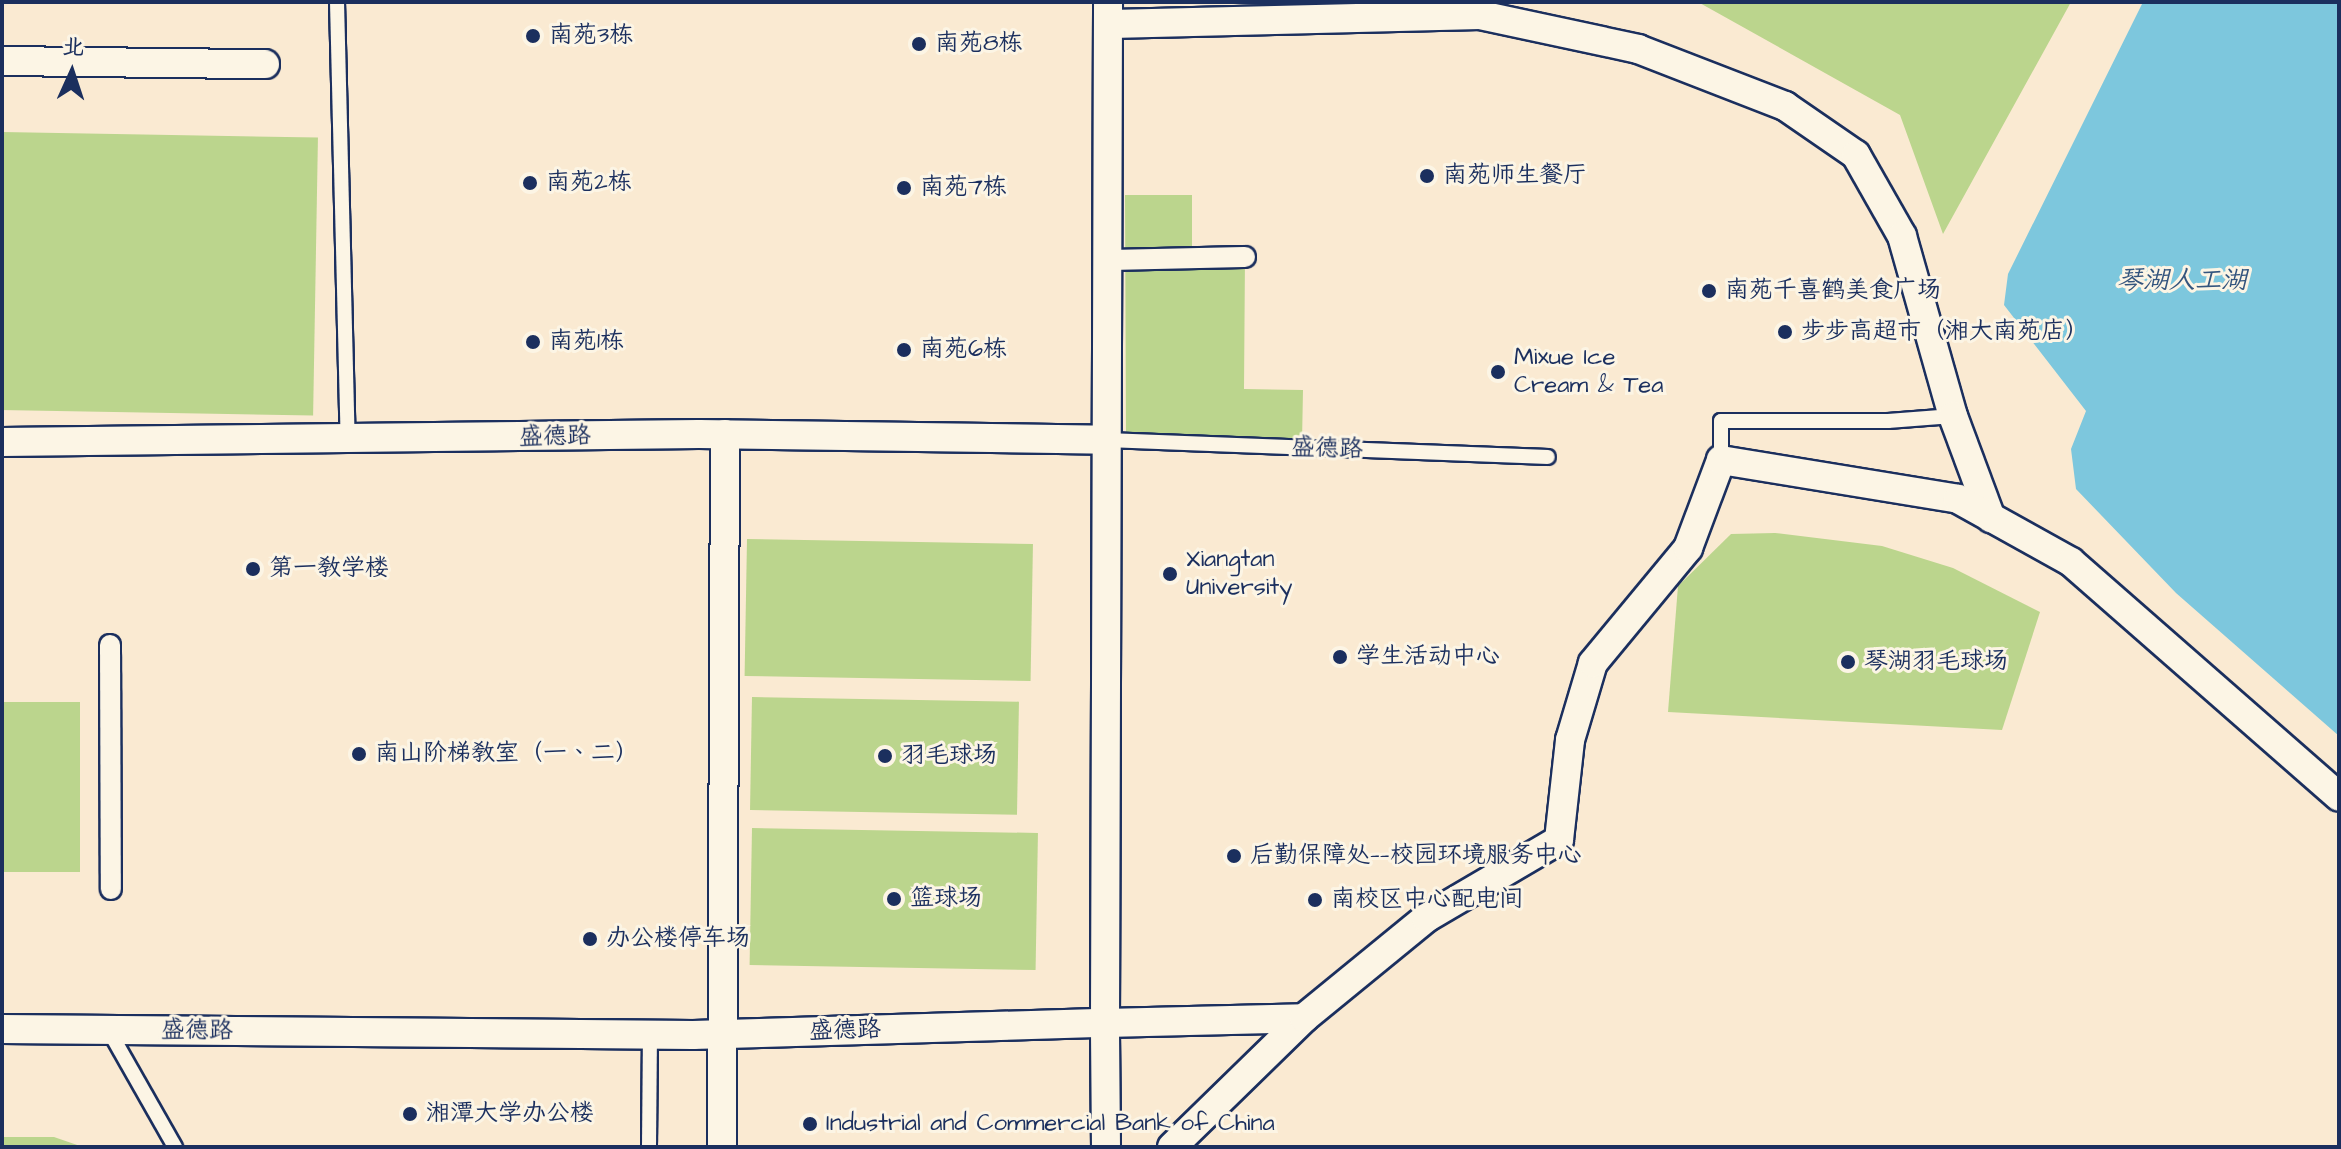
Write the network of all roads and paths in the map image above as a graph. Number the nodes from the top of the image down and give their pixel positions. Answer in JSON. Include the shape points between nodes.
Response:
{"nodes":[{"id":1,"x":337,"y":2,"type":"edge"},
{"id":2,"x":1110,"y":13,"type":"edge"},
{"id":3,"x":2,"y":61,"type":"edge"},
{"id":4,"x":265,"y":64,"type":"dead end"},
{"id":5,"x":1245,"y":257,"type":"dead end"},
{"id":6,"x":1109,"y":260,"type":"junction"},
{"id":7,"x":1953,"y":416,"type":"junction"},
{"id":8,"x":725,"y":434,"type":"junction"},
{"id":9,"x":1107,"y":440,"type":"junction"},
{"id":10,"x":348,"y":441,"type":"junction"},
{"id":11,"x":2,"y":442,"type":"edge"},
{"id":12,"x":1548,"y":457,"type":"dead end"},
{"id":13,"x":1721,"y":460,"type":"junction"},
{"id":14,"x":1991,"y":518,"type":"junction"},
{"id":15,"x":110,"y":645,"type":"dead end"},
{"id":16,"x":2339,"y":797,"type":"edge"},
{"id":17,"x":111,"y":889,"type":"dead end"},
{"id":18,"x":1304,"y":1018,"type":"junction"},
{"id":19,"x":1105,"y":1023,"type":"junction"},
{"id":20,"x":2,"y":1029,"type":"edge"},
{"id":21,"x":108,"y":1029,"type":"junction"},
{"id":22,"x":650,"y":1035,"type":"junction"},
{"id":23,"x":720,"y":1035,"type":"junction"},
{"id":24,"x":175,"y":1147,"type":"edge"},
{"id":25,"x":649,"y":1147,"type":"edge"},
{"id":26,"x":722,"y":1147,"type":"edge"},
{"id":27,"x":1106,"y":1147,"type":"edge"},
{"id":28,"x":1172,"y":1147,"type":"edge"}],
"edges":[{"from":1,"to":10,"type":"lane"},
{"from":2,"to":6,"type":"street"},
{"from":2,"to":7,"type":"street","via":[[1480,15],[1638,49],[1785,106],[1856,155],[1902,236]]},
{"from":3,"to":4,"type":"street"},
{"from":5,"to":6,"type":"street"},
{"from":6,"to":9,"type":"street"},
{"from":7,"to":13,"type":"lane","via":[[1721,421]]},
{"from":7,"to":14,"type":"street"},
{"from":8,"to":9,"type":"street","name":"盛德路"},
{"from":8,"to":10,"type":"street","name":"盛德路"},
{"from":8,"to":23,"type":"street"},
{"from":9,"to":12,"type":"lane","name":"盛德路"},
{"from":9,"to":19,"type":"street"},
{"from":10,"to":11,"type":"street","name":"盛德路"},
{"from":13,"to":14,"type":"street","via":[[1958,499]]},
{"from":13,"to":18,"type":"street","via":[[1688,548],[1593,663],[1570,740],[1559,840],[1426,918]]},
{"from":14,"to":16,"type":"street","via":[[2071,562]]},
{"from":15,"to":17,"type":"street"},
{"from":18,"to":19,"type":"street","name":"盛德路"},
{"from":18,"to":28,"type":"street"},
{"from":19,"to":23,"type":"street","name":"盛德路"},
{"from":19,"to":27,"type":"street"},
{"from":20,"to":21,"type":"street","name":"盛德路"},
{"from":21,"to":22,"type":"street","name":"盛德路"},
{"from":21,"to":24,"type":"lane"},
{"from":22,"to":23,"type":"street","name":"盛德路"},
{"from":22,"to":25,"type":"lane"},
{"from":23,"to":26,"type":"street"}]}
